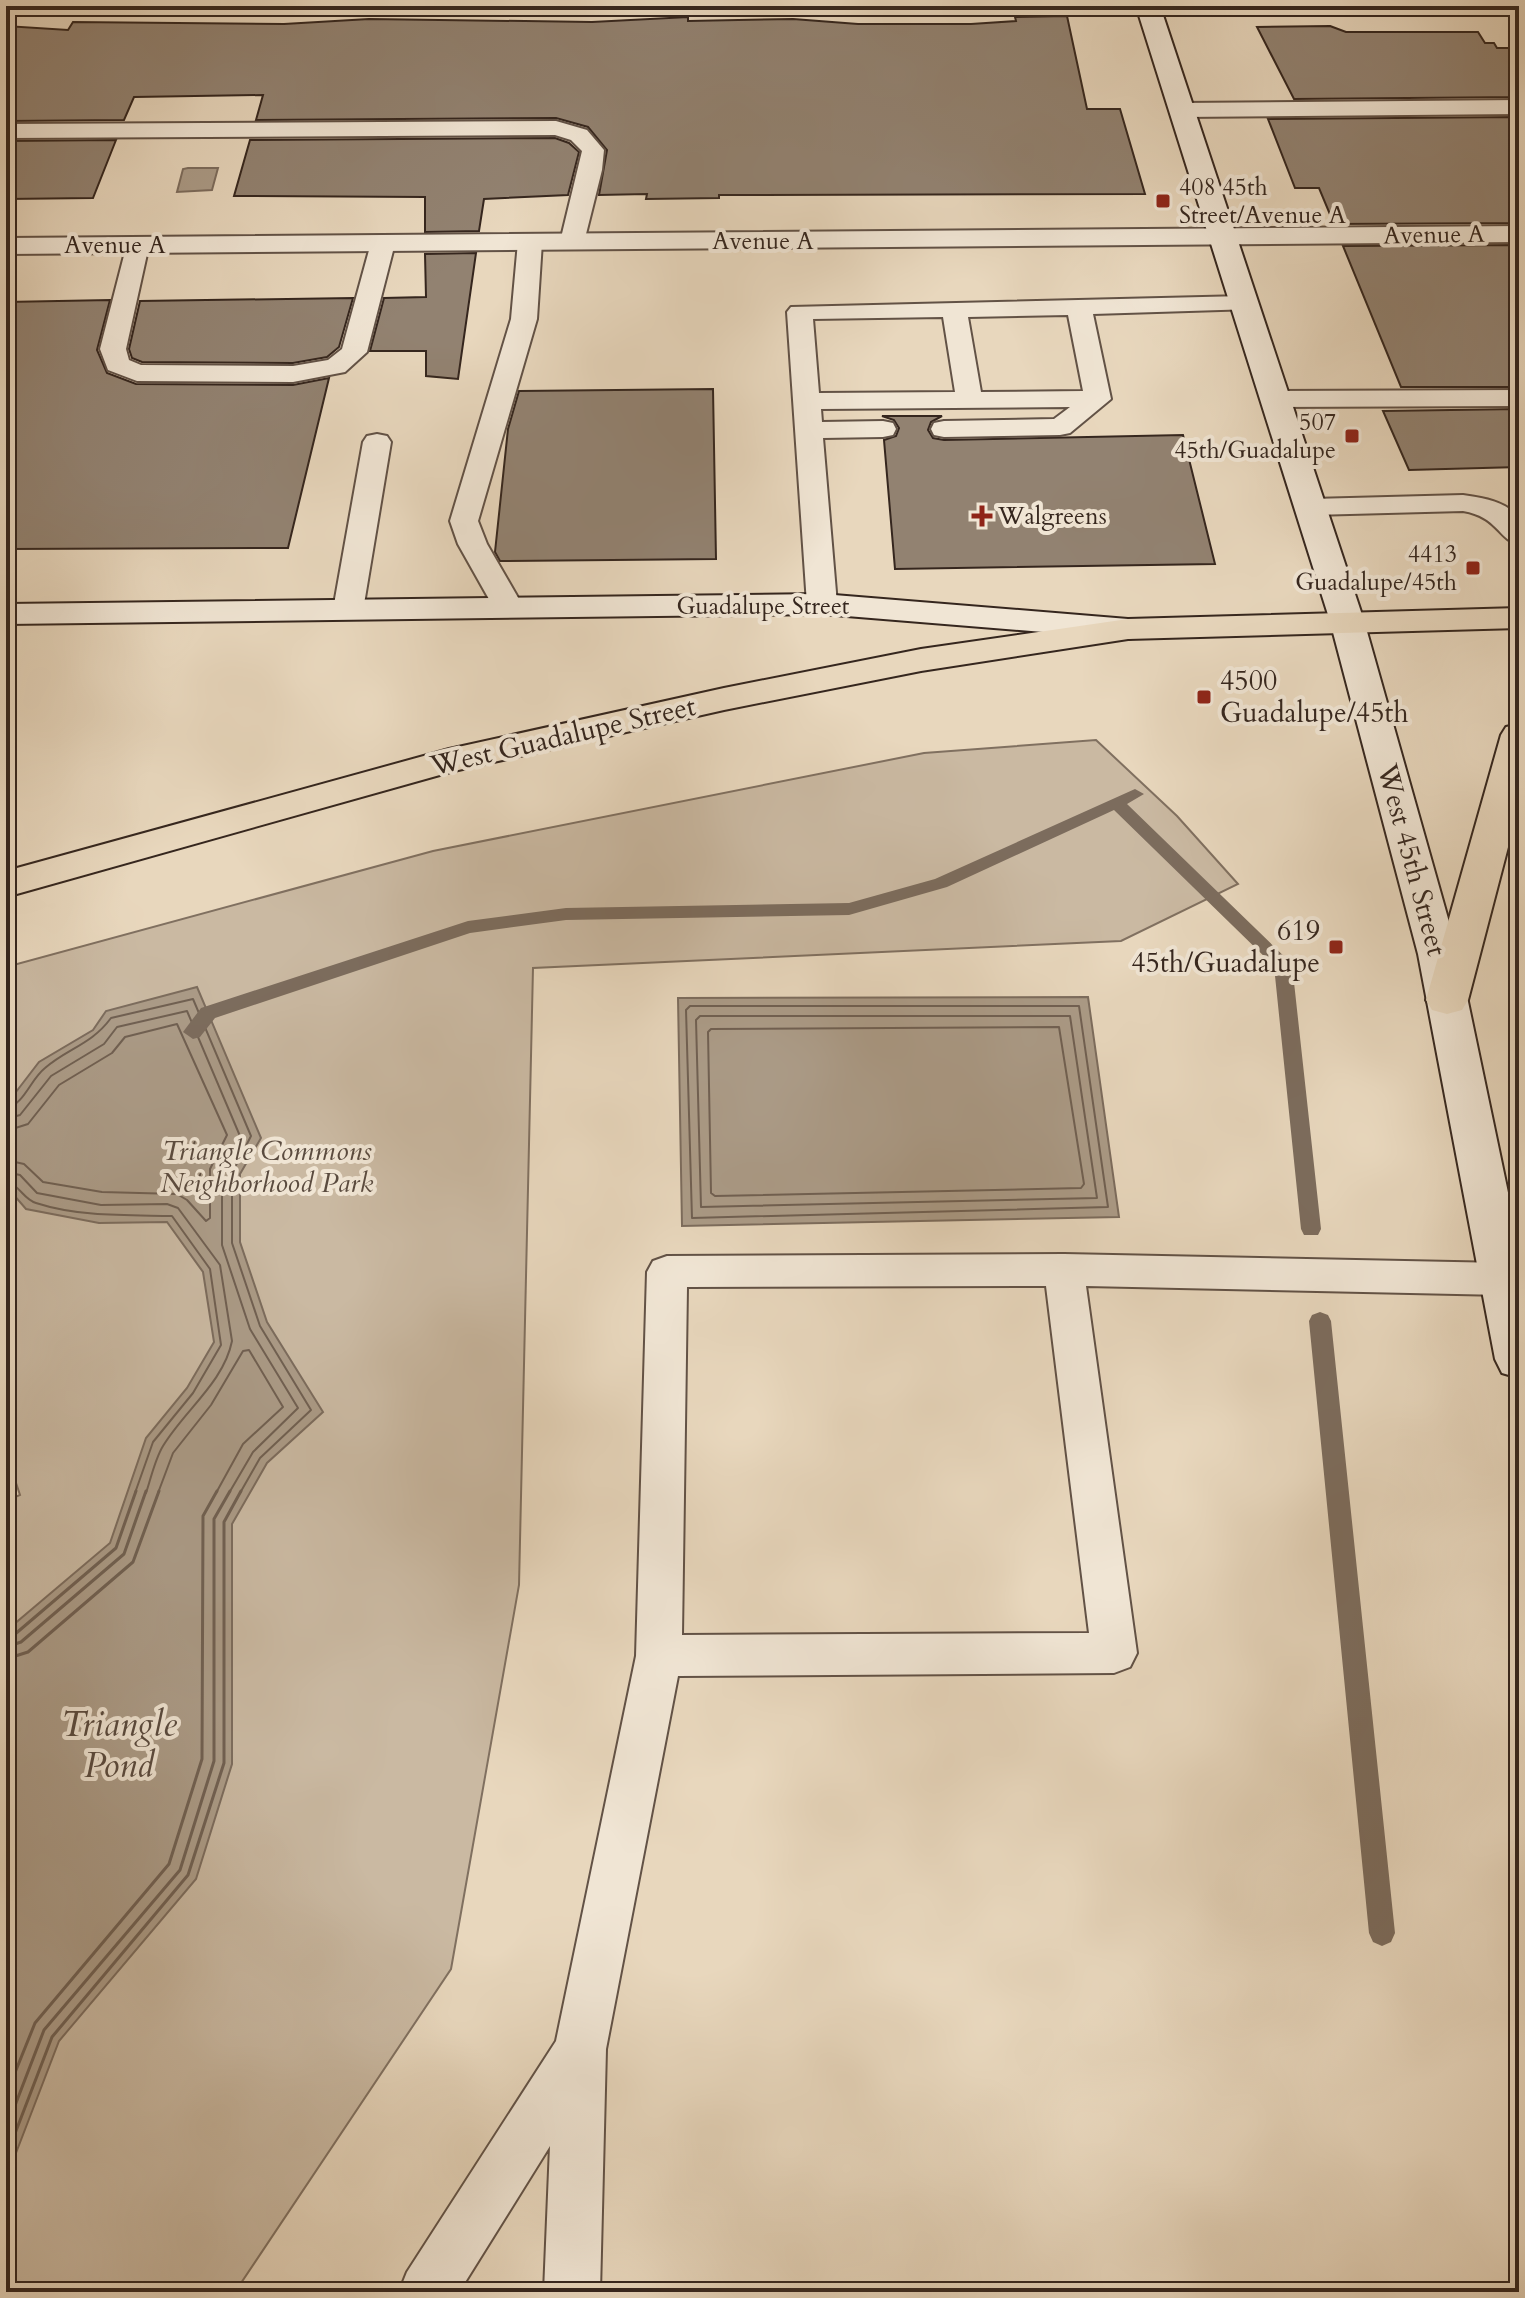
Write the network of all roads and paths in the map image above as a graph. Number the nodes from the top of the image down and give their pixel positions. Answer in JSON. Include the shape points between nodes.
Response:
{"nodes":[{"id":1,"x":1148,"y":6,"type":"edge"},
{"id":2,"x":1519,"y":107,"type":"edge"},
{"id":3,"x":1181,"y":110,"type":"junction"},
{"id":4,"x":6,"y":131,"type":"edge"},
{"id":5,"x":1519,"y":234,"type":"edge"},
{"id":6,"x":1223,"y":237,"type":"junction"},
{"id":7,"x":530,"y":242,"type":"junction"},
{"id":8,"x":572,"y":242,"type":"junction"},
{"id":9,"x":383,"y":243,"type":"junction"},
{"id":10,"x":137,"y":245,"type":"junction"},
{"id":11,"x":6,"y":246,"type":"edge"},
{"id":12,"x":1244,"y":304,"type":"junction"},
{"id":13,"x":1079,"y":307,"type":"junction"},
{"id":14,"x":954,"y":309,"type":"junction"},
{"id":15,"x":1519,"y":398,"type":"edge"},
{"id":16,"x":969,"y":399,"type":"junction"},
{"id":17,"x":1098,"y":399,"type":"junction"},
{"id":18,"x":1275,"y":399,"type":"junction"},
{"id":19,"x":807,"y":401,"type":"junction"},
{"id":20,"x":883,"y":429,"type":"dead end"},
{"id":21,"x":944,"y":429,"type":"dead end"},
{"id":22,"x":809,"y":430,"type":"junction"},
{"id":23,"x":377,"y":442,"type":"dead end"},
{"id":24,"x":1312,"y":507,"type":"junction"},
{"id":25,"x":1519,"y":536,"type":"edge"},
{"id":26,"x":822,"y":604,"type":"junction"},
{"id":27,"x":509,"y":608,"type":"junction"},
{"id":28,"x":348,"y":610,"type":"junction"},
{"id":29,"x":6,"y":614,"type":"edge"},
{"id":30,"x":1519,"y":618,"type":"edge"},
{"id":31,"x":1347,"y":621,"type":"junction"},
{"id":32,"x":1128,"y":629,"type":"junction"},
{"id":33,"x":1519,"y":735,"type":"edge"},
{"id":34,"x":6,"y":884,"type":"edge"},
{"id":35,"x":1447,"y":1000,"type":"junction"},
{"id":36,"x":1064,"y":1270,"type":"junction"},
{"id":37,"x":1503,"y":1279,"type":"junction"},
{"id":38,"x":1519,"y":1359,"type":"edge"},
{"id":39,"x":659,"y":1656,"type":"junction"},
{"id":40,"x":580,"y":2049,"type":"junction"},
{"id":41,"x":427,"y":2292,"type":"edge"},
{"id":42,"x":572,"y":2292,"type":"edge"}],
"edges":[{"from":1,"to":3,"type":"street","name":"West 45th Street"},
{"from":2,"to":3,"type":"lane"},
{"from":3,"to":6,"type":"street","name":"West 45th Street"},
{"from":4,"to":8,"type":"lane","via":[[556,128],[579,135],[593,150]]},
{"from":5,"to":6,"type":"street","name":"Avenue A"},
{"from":6,"to":8,"type":"street","name":"Avenue A"},
{"from":6,"to":12,"type":"street","name":"West 45th Street"},
{"from":7,"to":8,"type":"street","name":"Avenue A"},
{"from":7,"to":9,"type":"street","name":"Avenue A"},
{"from":7,"to":27,"type":"lane","via":[[524,319],[464,521],[469,543],[498,581]]},
{"from":9,"to":10,"type":"street","name":"Avenue A"},
{"from":9,"to":10,"type":"lane","via":[[354,352],[336,366],[293,374],[137,373],[117,364],[113,349]]},
{"from":10,"to":11,"type":"street","name":"Avenue A"},
{"from":12,"to":13,"type":"lane"},
{"from":12,"to":18,"type":"street","name":"West 45th Street"},
{"from":13,"to":14,"type":"lane"},
{"from":13,"to":17,"type":"lane"},
{"from":14,"to":16,"type":"lane"},
{"from":14,"to":19,"type":"lane","via":[[800,312]]},
{"from":15,"to":18,"type":"lane"},
{"from":16,"to":17,"type":"lane"},
{"from":16,"to":19,"type":"lane"},
{"from":17,"to":21,"type":"lane","via":[[1060,427]]},
{"from":18,"to":24,"type":"street","name":"West 45th Street"},
{"from":19,"to":22,"type":"lane"},
{"from":20,"to":22,"type":"lane"},
{"from":22,"to":26,"type":"lane"},
{"from":23,"to":28,"type":"lane"},
{"from":24,"to":25,"type":"lane","via":[[1463,503],[1505,515]]},
{"from":24,"to":31,"type":"street","name":"West 45th Street"},
{"from":26,"to":27,"type":"street","name":"Guadalupe Street"},
{"from":26,"to":32,"type":"street","name":"Guadalupe Street"},
{"from":27,"to":28,"type":"street","name":"Guadalupe Street"},
{"from":28,"to":29,"type":"street","name":"Guadalupe Street"},
{"from":30,"to":31,"type":"main road","name":"Guadalupe Street"},
{"from":31,"to":32,"type":"main road","name":"Guadalupe Street"},
{"from":31,"to":35,"type":"street","name":"West 45th Street"},
{"from":32,"to":34,"type":"main road","name":"West Guadalupe Street","via":[[907,663],[449,761]]},
{"from":33,"to":35,"type":"main road"},
{"from":35,"to":37,"type":"street","name":"West 45th Street"},
{"from":36,"to":37,"type":"lane"},
{"from":36,"to":39,"type":"lane","via":[[667,1272]]},
{"from":36,"to":39,"type":"lane","via":[[1114,1653]]},
{"from":37,"to":38,"type":"street","name":"West 45th Street"},
{"from":39,"to":40,"type":"lane"},
{"from":40,"to":41,"type":"lane"},
{"from":40,"to":42,"type":"lane"}]}
